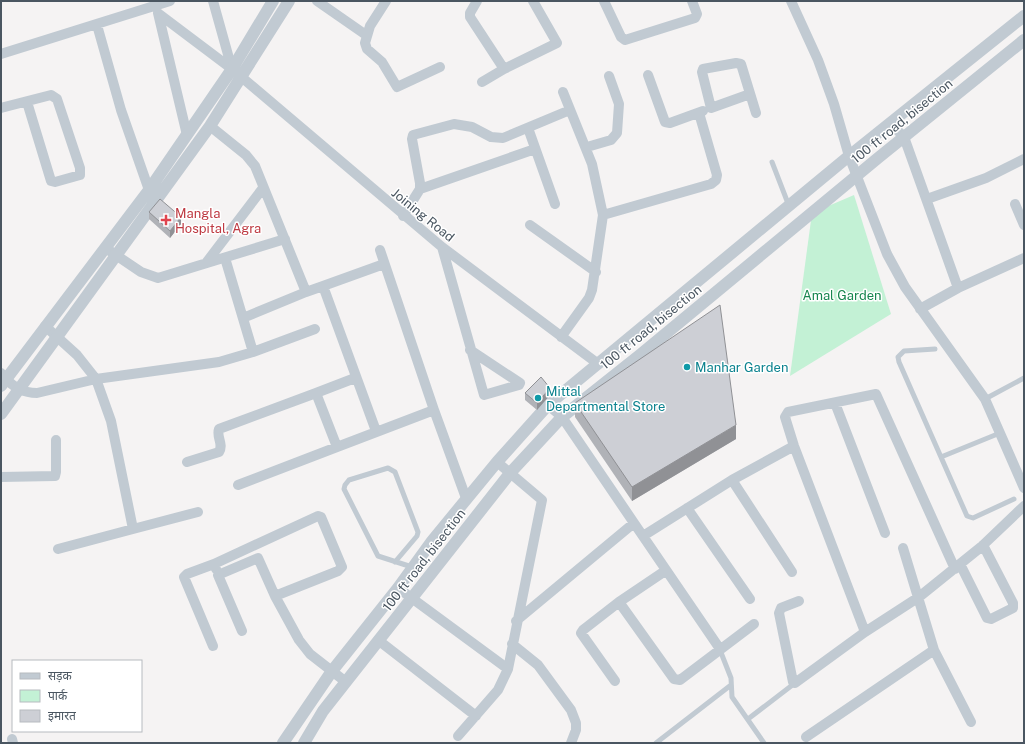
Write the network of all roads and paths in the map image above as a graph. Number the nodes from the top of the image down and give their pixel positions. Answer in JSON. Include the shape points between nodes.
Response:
{"nodes":[{"id":1,"x":170,"y":1,"type":"edge"},
{"id":2,"x":213,"y":1,"type":"edge"},
{"id":3,"x":273,"y":1,"type":"edge"},
{"id":4,"x":289,"y":1,"type":"edge"},
{"id":5,"x":317,"y":1,"type":"edge"},
{"id":6,"x":386,"y":1,"type":"edge"},
{"id":7,"x":477,"y":1,"type":"edge"},
{"id":8,"x":533,"y":1,"type":"edge"},
{"id":9,"x":604,"y":1,"type":"edge"},
{"id":10,"x":692,"y":1,"type":"edge"},
{"id":11,"x":791,"y":1,"type":"edge"},
{"id":12,"x":150,"y":7,"type":"junction"},
{"id":13,"x":159,"y":14,"type":"junction"},
{"id":14,"x":1024,"y":16,"type":"edge"},
{"id":15,"x":97,"y":25,"type":"junction"},
{"id":16,"x":366,"y":35,"type":"junction"},
{"id":17,"x":1024,"y":40,"type":"edge"},
{"id":18,"x":1,"y":54,"type":"edge"},
{"id":19,"x":440,"y":67,"type":"dead end"},
{"id":20,"x":232,"y":69,"type":"junction"},
{"id":21,"x":504,"y":69,"type":"junction"},
{"id":22,"x":648,"y":75,"type":"dead end"},
{"id":23,"x":609,"y":76,"type":"dead end"},
{"id":24,"x":242,"y":77,"type":"junction"},
{"id":25,"x":482,"y":82,"type":"dead end"},
{"id":26,"x":563,"y":92,"type":"dead end"},
{"id":27,"x":750,"y":94,"type":"junction"},
{"id":28,"x":27,"y":102,"type":"junction"},
{"id":29,"x":1,"y":108,"type":"edge"},
{"id":30,"x":711,"y":108,"type":"junction"},
{"id":31,"x":570,"y":110,"type":"junction"},
{"id":32,"x":699,"y":113,"type":"junction"},
{"id":33,"x":756,"y":113,"type":"dead end"},
{"id":34,"x":890,"y":123,"type":"junction"},
{"id":35,"x":210,"y":126,"type":"junction"},
{"id":36,"x":528,"y":128,"type":"junction"},
{"id":37,"x":187,"y":135,"type":"junction"},
{"id":38,"x":904,"y":137,"type":"junction"},
{"id":39,"x":586,"y":147,"type":"junction"},
{"id":40,"x":535,"y":149,"type":"junction"},
{"id":41,"x":849,"y":156,"type":"junction"},
{"id":42,"x":1024,"y":159,"type":"edge"},
{"id":43,"x":772,"y":162,"type":"dead end"},
{"id":44,"x":857,"y":175,"type":"junction"},
{"id":45,"x":263,"y":188,"type":"junction"},
{"id":46,"x":420,"y":189,"type":"junction"},
{"id":47,"x":153,"y":195,"type":"junction"},
{"id":48,"x":927,"y":199,"type":"junction"},
{"id":49,"x":555,"y":204,"type":"dead end"},
{"id":50,"x":1015,"y":204,"type":"dead end"},
{"id":51,"x":789,"y":206,"type":"junction"},
{"id":52,"x":403,"y":216,"type":"junction"},
{"id":53,"x":603,"y":216,"type":"junction"},
{"id":54,"x":530,"y":225,"type":"dead end"},
{"id":55,"x":1024,"y":225,"type":"edge"},
{"id":56,"x":285,"y":238,"type":"junction"},
{"id":57,"x":442,"y":247,"type":"junction"},
{"id":58,"x":106,"y":248,"type":"junction"},
{"id":59,"x":380,"y":250,"type":"dead end"},
{"id":60,"x":117,"y":256,"type":"junction"},
{"id":61,"x":225,"y":258,"type":"junction"},
{"id":62,"x":1024,"y":258,"type":"edge"},
{"id":63,"x":206,"y":263,"type":"junction"},
{"id":64,"x":384,"y":264,"type":"junction"},
{"id":65,"x":596,"y":272,"type":"junction"},
{"id":66,"x":323,"y":286,"type":"junction"},
{"id":67,"x":958,"y":288,"type":"junction"},
{"id":68,"x":306,"y":292,"type":"junction"},
{"id":69,"x":676,"y":298,"type":"junction"},
{"id":70,"x":920,"y":309,"type":"junction"},
{"id":71,"x":689,"y":315,"type":"junction"},
{"id":72,"x":243,"y":318,"type":"junction"},
{"id":73,"x":45,"y":326,"type":"junction"},
{"id":74,"x":315,"y":329,"type":"dead end"},
{"id":75,"x":57,"y":337,"type":"junction"},
{"id":76,"x":561,"y":338,"type":"junction"},
{"id":77,"x":626,"y":339,"type":"junction"},
{"id":78,"x":935,"y":349,"type":"dead end"},
{"id":79,"x":470,"y":350,"type":"junction"},
{"id":80,"x":253,"y":352,"type":"junction"},
{"id":81,"x":640,"y":356,"type":"junction"},
{"id":82,"x":596,"y":363,"type":"junction"},
{"id":83,"x":355,"y":378,"type":"junction"},
{"id":84,"x":1024,"y":378,"type":"edge"},
{"id":85,"x":2,"y":379,"type":"edge"},
{"id":86,"x":96,"y":379,"type":"junction"},
{"id":87,"x":19,"y":389,"type":"junction"},
{"id":88,"x":316,"y":393,"type":"junction"},
{"id":89,"x":985,"y":400,"type":"junction"},
{"id":90,"x":834,"y":403,"type":"junction"},
{"id":91,"x":548,"y":405,"type":"junction"},
{"id":92,"x":434,"y":410,"type":"junction"},
{"id":93,"x":1,"y":414,"type":"edge"},
{"id":94,"x":562,"y":417,"type":"junction"},
{"id":95,"x":376,"y":431,"type":"junction"},
{"id":96,"x":1000,"y":433,"type":"junction"},
{"id":97,"x":56,"y":440,"type":"dead end"},
{"id":98,"x":794,"y":446,"type":"junction"},
{"id":99,"x":337,"y":447,"type":"junction"},
{"id":100,"x":941,"y":457,"type":"junction"},
{"id":101,"x":187,"y":462,"type":"dead end"},
{"id":102,"x":497,"y":462,"type":"junction"},
{"id":103,"x":511,"y":472,"type":"junction"},
{"id":104,"x":1,"y":477,"type":"edge"},
{"id":105,"x":732,"y":480,"type":"junction"},
{"id":106,"x":238,"y":485,"type":"dead end"},
{"id":107,"x":1024,"y":488,"type":"edge"},
{"id":108,"x":466,"y":498,"type":"junction"},
{"id":109,"x":1014,"y":500,"type":"dead end"},
{"id":110,"x":1024,"y":506,"type":"edge"},
{"id":111,"x":687,"y":508,"type":"junction"},
{"id":112,"x":198,"y":512,"type":"dead end"},
{"id":113,"x":634,"y":523,"type":"junction"},
{"id":114,"x":133,"y":528,"type":"junction"},
{"id":115,"x":885,"y":533,"type":"dead end"},
{"id":116,"x":644,"y":536,"type":"junction"},
{"id":117,"x":983,"y":545,"type":"junction"},
{"id":118,"x":903,"y":548,"type":"dead end"},
{"id":119,"x":58,"y":549,"type":"dead end"},
{"id":120,"x":395,"y":562,"type":"junction"},
{"id":121,"x":214,"y":564,"type":"junction"},
{"id":122,"x":958,"y":566,"type":"junction"},
{"id":123,"x":413,"y":568,"type":"junction"},
{"id":124,"x":665,"y":571,"type":"junction"},
{"id":125,"x":792,"y":572,"type":"dead end"},
{"id":126,"x":218,"y":575,"type":"junction"},
{"id":127,"x":398,"y":588,"type":"junction"},
{"id":128,"x":275,"y":596,"type":"junction"},
{"id":129,"x":919,"y":597,"type":"junction"},
{"id":130,"x":412,"y":598,"type":"junction"},
{"id":131,"x":750,"y":598,"type":"dead end"},
{"id":132,"x":799,"y":601,"type":"dead end"},
{"id":133,"x":620,"y":602,"type":"junction"},
{"id":134,"x":516,"y":621,"type":"junction"},
{"id":135,"x":754,"y":624,"type":"dead end"},
{"id":136,"x":242,"y":631,"type":"dead end"},
{"id":137,"x":865,"y":632,"type":"junction"},
{"id":138,"x":378,"y":640,"type":"junction"},
{"id":139,"x":512,"y":644,"type":"junction"},
{"id":140,"x":213,"y":646,"type":"dead end"},
{"id":141,"x":720,"y":649,"type":"junction"},
{"id":142,"x":934,"y":650,"type":"junction"},
{"id":143,"x":508,"y":669,"type":"junction"},
{"id":144,"x":332,"y":672,"type":"junction"},
{"id":145,"x":615,"y":681,"type":"dead end"},
{"id":146,"x":346,"y":682,"type":"junction"},
{"id":147,"x":795,"y":683,"type":"junction"},
{"id":148,"x":731,"y":685,"type":"junction"},
{"id":149,"x":476,"y":716,"type":"junction"},
{"id":150,"x":748,"y":719,"type":"junction"},
{"id":151,"x":971,"y":722,"type":"dead end"},
{"id":152,"x":458,"y":736,"type":"dead end"},
{"id":153,"x":806,"y":737,"type":"dead end"},
{"id":154,"x":283,"y":743,"type":"edge"},
{"id":155,"x":304,"y":743,"type":"edge"},
{"id":156,"x":571,"y":743,"type":"edge"},
{"id":157,"x":656,"y":743,"type":"edge"},
{"id":158,"x":764,"y":743,"type":"edge"}],
"edges":[{"from":1,"to":12,"type":"street"},
{"from":2,"to":20,"type":"street"},
{"from":3,"to":20,"type":"street"},
{"from":4,"to":24,"type":"street"},
{"from":5,"to":16,"type":"street"},
{"from":6,"to":16,"type":"street"},
{"from":7,"to":21,"type":"street","via":[[470,17]]},
{"from":8,"to":21,"type":"street","via":[[557,43]]},
{"from":9,"to":10,"type":"street","via":[[621,37],[625,40],[695,18],[697,14]]},
{"from":11,"to":41,"type":"street","via":[[818,60]]},
{"from":12,"to":13,"type":"street","name":"Joining Road"},
{"from":12,"to":15,"type":"street"},
{"from":13,"to":20,"type":"street","name":"Joining Road"},
{"from":13,"to":37,"type":"street"},
{"from":14,"to":34,"type":"street","name":"100 ft road, bisection"},
{"from":15,"to":18,"type":"street"},
{"from":15,"to":47,"type":"street","via":[[121,110]]},
{"from":16,"to":19,"type":"street","via":[[366,48],[382,62],[397,87]]},
{"from":17,"to":38,"type":"street","name":"100 ft road, bisection"},
{"from":20,"to":24,"type":"street","name":"Joining Road"},
{"from":20,"to":37,"type":"street"},
{"from":21,"to":25,"type":"street"},
{"from":22,"to":32,"type":"street","via":[[665,122],[670,123]]},
{"from":23,"to":39,"type":"street","via":[[619,104],[617,133],[610,140]]},
{"from":24,"to":35,"type":"street"},
{"from":24,"to":52,"type":"street","name":"Joining Road"},
{"from":26,"to":31,"type":"street"},
{"from":27,"to":30,"type":"street"},
{"from":27,"to":30,"type":"street","via":[[741,64],[706,67],[702,72]]},
{"from":27,"to":33,"type":"street"},
{"from":28,"to":28,"type":"street","via":[[51,181],[80,175],[58,99],[51,95]]},
{"from":28,"to":29,"type":"street"},
{"from":30,"to":32,"type":"street"},
{"from":31,"to":36,"type":"street"},
{"from":31,"to":39,"type":"street"},
{"from":32,"to":53,"type":"street","via":[[717,175],[716,180],[711,184]]},
{"from":34,"to":38,"type":"street"},
{"from":34,"to":41,"type":"street","name":"100 ft road, bisection"},
{"from":35,"to":45,"type":"street","via":[[251,160],[259,173]]},
{"from":35,"to":47,"type":"street"},
{"from":36,"to":40,"type":"street"},
{"from":36,"to":46,"type":"street","via":[[498,138],[464,125],[454,124],[416,133],[412,139],[420,176]]},
{"from":37,"to":47,"type":"street"},
{"from":38,"to":44,"type":"street","name":"100 ft road, bisection"},
{"from":38,"to":48,"type":"street"},
{"from":39,"to":53,"type":"street"},
{"from":40,"to":46,"type":"street"},
{"from":40,"to":49,"type":"street"},
{"from":41,"to":44,"type":"street"},
{"from":41,"to":51,"type":"street","name":"100 ft road, bisection"},
{"from":42,"to":48,"type":"street","via":[[986,178]]},
{"from":43,"to":51,"type":"lane"},
{"from":44,"to":70,"type":"street","via":[[887,254]]},
{"from":44,"to":71,"type":"street","name":"100 ft road, bisection"},
{"from":45,"to":56,"type":"street"},
{"from":45,"to":63,"type":"street"},
{"from":46,"to":52,"type":"street"},
{"from":47,"to":58,"type":"street"},
{"from":47,"to":60,"type":"street"},
{"from":48,"to":67,"type":"street"},
{"from":50,"to":55,"type":"street"},
{"from":51,"to":69,"type":"street","name":"100 ft road, bisection"},
{"from":52,"to":57,"type":"street","name":"Joining Road"},
{"from":53,"to":65,"type":"street"},
{"from":54,"to":65,"type":"street"},
{"from":56,"to":61,"type":"street"},
{"from":56,"to":68,"type":"street"},
{"from":57,"to":76,"type":"street","name":"Joining Road"},
{"from":57,"to":79,"type":"street"},
{"from":58,"to":60,"type":"street"},
{"from":58,"to":73,"type":"street"},
{"from":59,"to":64,"type":"street"},
{"from":60,"to":63,"type":"street","via":[[141,272],[158,278]]},
{"from":60,"to":75,"type":"street"},
{"from":61,"to":63,"type":"street"},
{"from":61,"to":72,"type":"street"},
{"from":62,"to":67,"type":"street"},
{"from":64,"to":66,"type":"street"},
{"from":64,"to":92,"type":"street"},
{"from":65,"to":76,"type":"street","via":[[589,298]]},
{"from":66,"to":68,"type":"street"},
{"from":66,"to":83,"type":"street"},
{"from":67,"to":70,"type":"street"},
{"from":68,"to":72,"type":"street"},
{"from":69,"to":71,"type":"street"},
{"from":69,"to":77,"type":"street","name":"100 ft road, bisection"},
{"from":70,"to":89,"type":"street"},
{"from":71,"to":81,"type":"street","name":"100 ft road, bisection"},
{"from":72,"to":80,"type":"street"},
{"from":73,"to":75,"type":"street"},
{"from":73,"to":85,"type":"street"},
{"from":74,"to":80,"type":"street"},
{"from":75,"to":86,"type":"street","via":[[81,359]]},
{"from":75,"to":87,"type":"street"},
{"from":76,"to":82,"type":"street","name":"Joining Road"},
{"from":77,"to":81,"type":"street"},
{"from":77,"to":82,"type":"street","name":"100 ft road, bisection"},
{"from":78,"to":100,"type":"lane","via":[[904,352],[898,357]]},
{"from":79,"to":79,"type":"street","via":[[520,383],[519,385],[485,396]]},
{"from":80,"to":86,"type":"street","via":[[219,362]]},
{"from":81,"to":94,"type":"street","name":"100 ft road, bisection"},
{"from":82,"to":91,"type":"street","name":"100 ft road, bisection"},
{"from":83,"to":88,"type":"street"},
{"from":83,"to":95,"type":"street"},
{"from":84,"to":89,"type":"lane"},
{"from":85,"to":87,"type":"street"},
{"from":86,"to":87,"type":"street","via":[[36,393]]},
{"from":86,"to":114,"type":"street","via":[[111,421]]},
{"from":87,"to":93,"type":"street"},
{"from":88,"to":99,"type":"street"},
{"from":88,"to":101,"type":"street","via":[[219,429],[219,452]]},
{"from":89,"to":96,"type":"street"},
{"from":90,"to":98,"type":"street","via":[[786,414]]},
{"from":90,"to":115,"type":"street"},
{"from":90,"to":122,"type":"street","via":[[873,394],[879,397]]},
{"from":91,"to":94,"type":"street"},
{"from":91,"to":102,"type":"street","name":"100 ft road, bisection"},
{"from":92,"to":95,"type":"street"},
{"from":92,"to":108,"type":"street"},
{"from":94,"to":103,"type":"street","name":"100 ft road, bisection"},
{"from":94,"to":113,"type":"street"},
{"from":95,"to":99,"type":"street"},
{"from":96,"to":100,"type":"lane"},
{"from":96,"to":107,"type":"street"},
{"from":97,"to":104,"type":"street","via":[[55,476]]},
{"from":98,"to":105,"type":"street"},
{"from":98,"to":137,"type":"street"},
{"from":99,"to":106,"type":"street"},
{"from":100,"to":109,"type":"lane","via":[[969,518]]},
{"from":102,"to":103,"type":"street"},
{"from":102,"to":108,"type":"street","name":"100 ft road, bisection"},
{"from":103,"to":130,"type":"street","name":"100 ft road, bisection"},
{"from":103,"to":134,"type":"street","via":[[542,500]]},
{"from":105,"to":111,"type":"street"},
{"from":105,"to":125,"type":"street"},
{"from":108,"to":123,"type":"street","name":"100 ft road, bisection"},
{"from":110,"to":117,"type":"street"},
{"from":111,"to":116,"type":"street"},
{"from":111,"to":131,"type":"street"},
{"from":112,"to":114,"type":"street"},
{"from":113,"to":116,"type":"street"},
{"from":113,"to":134,"type":"street"},
{"from":114,"to":119,"type":"street"},
{"from":116,"to":124,"type":"street"},
{"from":117,"to":122,"type":"street"},
{"from":117,"to":122,"type":"street","via":[[1013,603],[1013,608],[991,619],[987,618]]},
{"from":118,"to":129,"type":"street"},
{"from":120,"to":120,"type":"lane","via":[[383,559],[375,552],[344,488],[349,480],[388,468],[395,472],[418,532]]},
{"from":120,"to":123,"type":"lane"},
{"from":121,"to":126,"type":"street"},
{"from":121,"to":128,"type":"street","via":[[318,516],[342,568]]},
{"from":121,"to":140,"type":"street","via":[[184,577]]},
{"from":122,"to":129,"type":"street"},
{"from":123,"to":127,"type":"street","name":"100 ft road, bisection"},
{"from":124,"to":133,"type":"street"},
{"from":124,"to":141,"type":"street"},
{"from":126,"to":128,"type":"street","via":[[258,558]]},
{"from":126,"to":136,"type":"street"},
{"from":127,"to":130,"type":"street"},
{"from":127,"to":144,"type":"street","name":"100 ft road, bisection"},
{"from":128,"to":144,"type":"street","via":[[299,640],[310,654]]},
{"from":129,"to":137,"type":"street"},
{"from":129,"to":142,"type":"street"},
{"from":130,"to":138,"type":"street","name":"100 ft road, bisection"},
{"from":130,"to":143,"type":"street"},
{"from":132,"to":147,"type":"street","via":[[781,608],[779,613]]},
{"from":133,"to":141,"type":"street","via":[[677,680]]},
{"from":133,"to":145,"type":"street","via":[[581,634]]},
{"from":134,"to":139,"type":"street"},
{"from":135,"to":141,"type":"street"},
{"from":137,"to":147,"type":"street"},
{"from":138,"to":146,"type":"street","name":"100 ft road, bisection"},
{"from":138,"to":149,"type":"street"},
{"from":139,"to":143,"type":"street"},
{"from":139,"to":156,"type":"street","via":[[538,665],[575,717],[576,730]]},
{"from":141,"to":148,"type":"lane","via":[[731,678]]},
{"from":142,"to":151,"type":"street"},
{"from":142,"to":153,"type":"street"},
{"from":143,"to":149,"type":"street","via":[[498,690]]},
{"from":144,"to":146,"type":"street"},
{"from":144,"to":154,"type":"street","name":"100 ft road, bisection"},
{"from":146,"to":155,"type":"street","name":"100 ft road, bisection","via":[[323,711]]},
{"from":147,"to":150,"type":"lane"},
{"from":148,"to":150,"type":"lane","via":[[734,701]]},
{"from":148,"to":157,"type":"lane"},
{"from":149,"to":152,"type":"street"},
{"from":150,"to":158,"type":"lane"}]}
